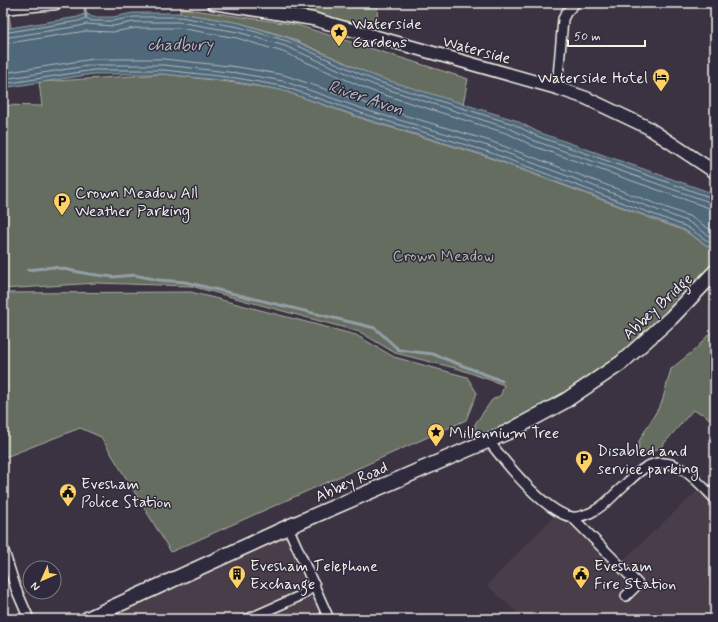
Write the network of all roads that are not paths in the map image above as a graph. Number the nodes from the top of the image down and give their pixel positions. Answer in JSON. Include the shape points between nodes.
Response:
{"nodes":[{"id":1,"x":56,"y":3,"type":"edge"},
{"id":2,"x":213,"y":3,"type":"edge"},
{"id":3,"x":575,"y":3,"type":"edge"},
{"id":4,"x":3,"y":8,"type":"edge"},
{"id":5,"x":557,"y":88,"type":"junction"},
{"id":6,"x":715,"y":172,"type":"edge"},
{"id":7,"x":715,"y":272,"type":"edge"},
{"id":8,"x":621,"y":362,"type":"joint"},
{"id":9,"x":488,"y":440,"type":"junction"},
{"id":10,"x":715,"y":499,"type":"edge"},
{"id":11,"x":573,"y":518,"type":"junction"},
{"id":12,"x":288,"y":527,"type":"junction"},
{"id":13,"x":3,"y":548,"type":"edge"},
{"id":14,"x":315,"y":585,"type":"junction"},
{"id":15,"x":626,"y":596,"type":"dead end"},
{"id":16,"x":29,"y":619,"type":"edge"},
{"id":17,"x":88,"y":619,"type":"edge"},
{"id":18,"x":248,"y":619,"type":"edge"},
{"id":19,"x":329,"y":619,"type":"edge"}],
"edges":[{"from":1,"to":4,"type":"main road"},
{"from":2,"to":5,"type":"main road","name":"Waterside","via":[[313,19]]},
{"from":3,"to":5,"type":"street","via":[[563,19]]},
{"from":5,"to":6,"type":"main road","name":"Waterside","via":[[586,98],[647,127]]},
{"from":7,"to":8,"type":"main road","name":"Abbey Bridge","via":[[671,318]]},
{"from":8,"to":9,"type":"main road","name":"Abbey Road","via":[[565,401]]},
{"from":9,"to":11,"type":"street","via":[[510,468],[535,493],[558,512]]},
{"from":9,"to":12,"type":"main road","name":"Abbey Road"},
{"from":10,"to":11,"type":"street","via":[[686,471],[672,464],[658,463],[646,468],[599,509]]},
{"from":11,"to":15,"type":"street","via":[[638,584]]},
{"from":12,"to":14,"type":"street"},
{"from":12,"to":17,"type":"main road","name":"Abbey Road"},
{"from":13,"to":16,"type":"street"},
{"from":14,"to":18,"type":"street","via":[[300,596]]},
{"from":14,"to":19,"type":"street"}]}
